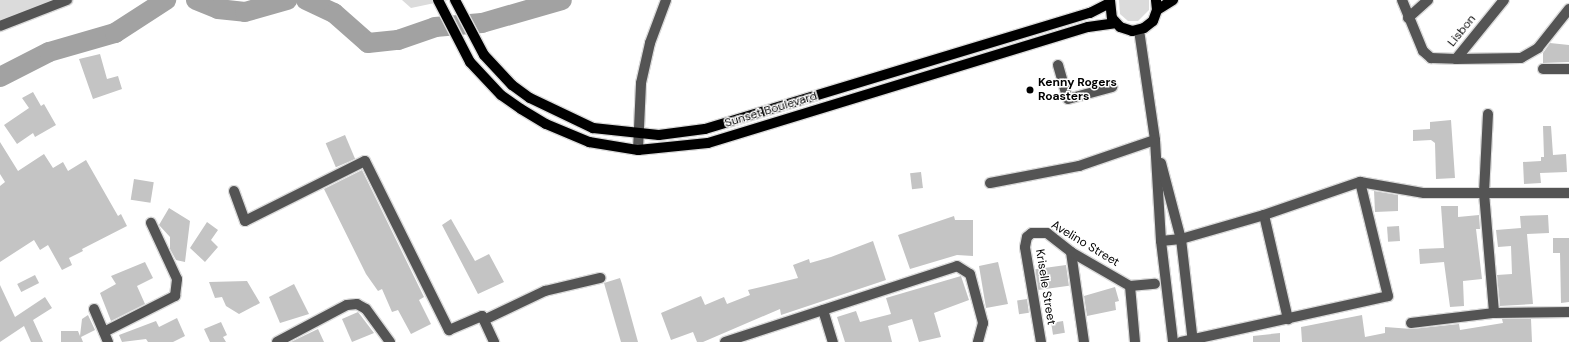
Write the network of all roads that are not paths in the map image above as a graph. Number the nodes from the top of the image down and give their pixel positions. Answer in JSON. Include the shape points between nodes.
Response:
{"nodes":[{"id":1,"x":67,"y":0,"type":"edge"},
{"id":2,"x":438,"y":0,"type":"edge"},
{"id":3,"x":666,"y":0,"type":"edge"},
{"id":4,"x":1173,"y":0,"type":"edge"},
{"id":5,"x":1402,"y":0,"type":"edge"},
{"id":6,"x":1428,"y":0,"type":"edge"},
{"id":7,"x":1504,"y":0,"type":"edge"},
{"id":8,"x":1110,"y":2,"type":"edge"},
{"id":9,"x":456,"y":3,"type":"edge"},
{"id":10,"x":1156,"y":5,"type":"edge"},
{"id":11,"x":1569,"y":9,"type":"edge"},
{"id":12,"x":1408,"y":18,"type":"junction"},
{"id":13,"x":1115,"y":23,"type":"junction"},
{"id":14,"x":0,"y":26,"type":"edge"},
{"id":15,"x":1139,"y":30,"type":"junction"},
{"id":16,"x":1456,"y":59,"type":"junction"},
{"id":17,"x":1058,"y":65,"type":"dead end"},
{"id":18,"x":1543,"y":69,"type":"dead end"},
{"id":19,"x":1569,"y":69,"type":"edge"},
{"id":20,"x":1112,"y":87,"type":"dead end"},
{"id":21,"x":1488,"y":114,"type":"dead end"},
{"id":22,"x":638,"y":135,"type":"junction"},
{"id":23,"x":1155,"y":140,"type":"junction"},
{"id":24,"x":638,"y":150,"type":"junction"},
{"id":25,"x":1360,"y":182,"type":"junction"},
{"id":26,"x":990,"y":183,"type":"dead end"},
{"id":27,"x":234,"y":191,"type":"dead end"},
{"id":28,"x":1484,"y":193,"type":"junction"},
{"id":29,"x":1569,"y":193,"type":"edge"},
{"id":30,"x":1264,"y":214,"type":"junction"},
{"id":31,"x":151,"y":223,"type":"dead end"},
{"id":32,"x":1027,"y":237,"type":"joint"},
{"id":33,"x":1181,"y":238,"type":"junction"},
{"id":34,"x":1161,"y":241,"type":"junction"},
{"id":35,"x":1071,"y":252,"type":"junction"},
{"id":36,"x":600,"y":278,"type":"dead end"},
{"id":37,"x":1155,"y":284,"type":"dead end"},
{"id":38,"x":1130,"y":286,"type":"junction"},
{"id":39,"x":94,"y":309,"type":"dead end"},
{"id":40,"x":823,"y":310,"type":"junction"},
{"id":41,"x":1569,"y":312,"type":"edge"},
{"id":42,"x":1494,"y":313,"type":"junction"},
{"id":43,"x":1288,"y":319,"type":"junction"},
{"id":44,"x":484,"y":320,"type":"junction"},
{"id":45,"x":1411,"y":323,"type":"dead end"},
{"id":46,"x":106,"y":337,"type":"edge"},
{"id":47,"x":281,"y":341,"type":"edge"},
{"id":48,"x":1193,"y":341,"type":"edge"},
{"id":49,"x":390,"y":342,"type":"edge"},
{"id":50,"x":494,"y":342,"type":"edge"},
{"id":51,"x":725,"y":342,"type":"edge"},
{"id":52,"x":833,"y":342,"type":"edge"},
{"id":53,"x":978,"y":342,"type":"edge"},
{"id":54,"x":1041,"y":342,"type":"edge"},
{"id":55,"x":1084,"y":342,"type":"edge"},
{"id":56,"x":1135,"y":342,"type":"edge"},
{"id":57,"x":1173,"y":342,"type":"edge"},
{"id":58,"x":1181,"y":342,"type":"edge"}],
"edges":[{"from":1,"to":14,"type":"street"},
{"from":2,"to":24,"type":"main road","name":"Sunset Boulevard","via":[[470,62],[490,84],[540,121],[589,142]]},
{"from":3,"to":22,"type":"street","via":[[650,43],[641,83]]},
{"from":4,"to":10,"type":"main road"},
{"from":5,"to":12,"type":"street"},
{"from":6,"to":12,"type":"street"},
{"from":7,"to":16,"type":"street","name":"Lisbon"},
{"from":8,"to":13,"type":"main road","via":[[1110,13]]},
{"from":8,"to":22,"type":"main road","name":"Sunset Boulevard","via":[[1090,13],[705,129],[659,136]]},
{"from":9,"to":22,"type":"main road","name":"Sunset Boulevard","via":[[484,55],[512,85],[553,112],[593,128]]},
{"from":10,"to":15,"type":"main road","via":[[1152,21]]},
{"from":11,"to":16,"type":"street","via":[[1538,48],[1521,58]]},
{"from":12,"to":16,"type":"street","via":[[1423,51],[1431,58]]},
{"from":13,"to":15,"type":"main road","via":[[1126,30]]},
{"from":13,"to":24,"type":"main road","name":"Sunset Boulevard","via":[[1081,29],[708,143]]},
{"from":15,"to":23,"type":"street"},
{"from":17,"to":20,"type":"street","via":[[1068,99]]},
{"from":18,"to":19,"type":"street"},
{"from":21,"to":28,"type":"street"},
{"from":22,"to":24,"type":"street"},
{"from":23,"to":26,"type":"street","via":[[1079,166]]},
{"from":23,"to":33,"type":"street"},
{"from":23,"to":34,"type":"street"},
{"from":25,"to":28,"type":"street","via":[[1424,192]]},
{"from":25,"to":30,"type":"street"},
{"from":25,"to":43,"type":"street","via":[[1388,296]]},
{"from":27,"to":44,"type":"street","via":[[245,221],[365,161],[449,330],[482,316]]},
{"from":28,"to":29,"type":"street"},
{"from":28,"to":42,"type":"street"},
{"from":30,"to":33,"type":"street"},
{"from":30,"to":43,"type":"street"},
{"from":31,"to":46,"type":"street","via":[[177,279],[175,296]]},
{"from":32,"to":35,"type":"street","name":"Avelino Street","via":[[1032,233],[1047,233]]},
{"from":32,"to":54,"type":"street","name":"Kriselle Street","via":[[1026,258]]},
{"from":33,"to":34,"type":"street"},
{"from":33,"to":48,"type":"street"},
{"from":34,"to":57,"type":"street"},
{"from":35,"to":38,"type":"street","name":"Avelino Street"},
{"from":35,"to":55,"type":"street"},
{"from":36,"to":44,"type":"street","via":[[544,291]]},
{"from":37,"to":38,"type":"street"},
{"from":38,"to":56,"type":"street"},
{"from":39,"to":46,"type":"street"},
{"from":40,"to":51,"type":"street"},
{"from":40,"to":52,"type":"street"},
{"from":40,"to":53,"type":"street","via":[[957,266],[970,274],[983,322]]},
{"from":41,"to":42,"type":"street"},
{"from":42,"to":45,"type":"street"},
{"from":43,"to":48,"type":"street"},
{"from":44,"to":50,"type":"street"},
{"from":47,"to":49,"type":"street","via":[[347,305],[357,304],[366,309]]},
{"from":48,"to":58,"type":"street"}]}
